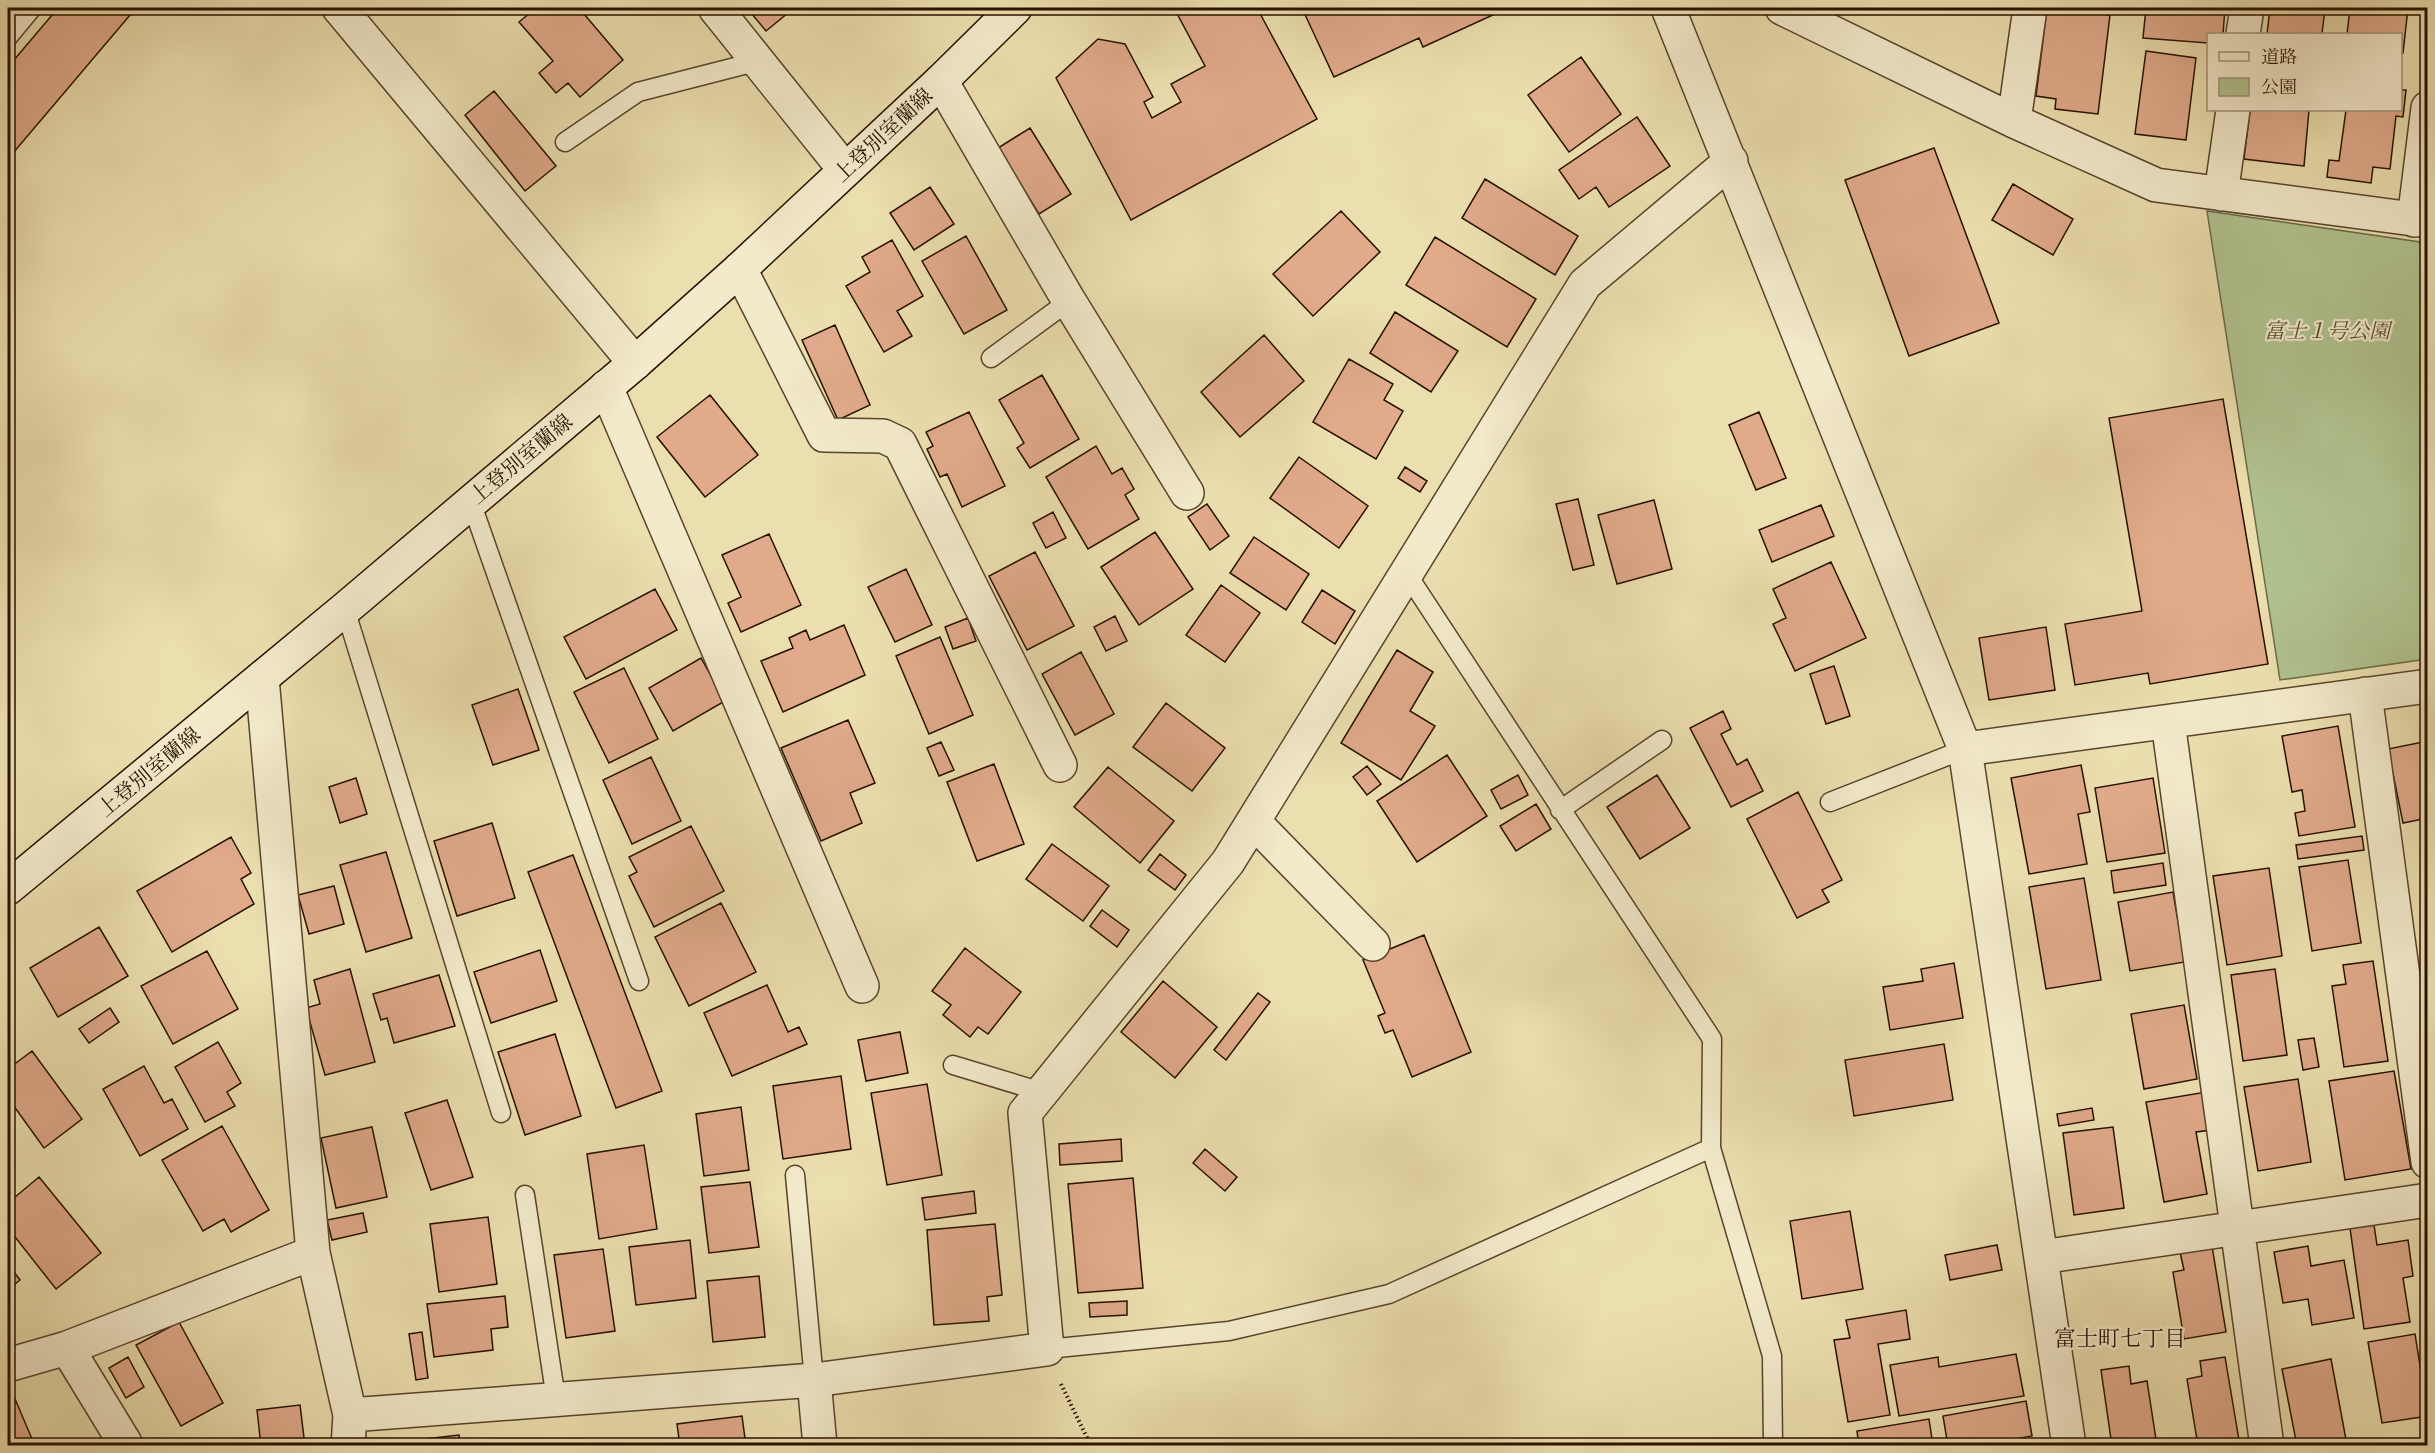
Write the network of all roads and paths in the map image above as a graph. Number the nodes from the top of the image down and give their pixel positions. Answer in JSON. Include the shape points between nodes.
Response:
{"nodes":[{"id":1,"x":32,"y":8,"type":"edge"},
{"id":2,"x":339,"y":8,"type":"edge"},
{"id":3,"x":715,"y":8,"type":"edge"},
{"id":4,"x":1015,"y":8,"type":"edge"},
{"id":5,"x":1668,"y":8,"type":"edge"},
{"id":6,"x":1782,"y":8,"type":"edge"},
{"id":7,"x":2030,"y":8,"type":"edge"},
{"id":8,"x":2247,"y":8,"type":"edge"},
{"id":9,"x":2243,"y":33,"type":"edge"},
{"id":10,"x":8,"y":37,"type":"edge"},
{"id":11,"x":759,"y":61,"type":"junction"},
{"id":12,"x":941,"y":81,"type":"junction"},
{"id":13,"x":2427,"y":108,"type":"edge"},
{"id":14,"x":2233,"y":111,"type":"edge"},
{"id":15,"x":2014,"y":121,"type":"junction"},
{"id":16,"x":565,"y":142,"type":"dead end"},
{"id":17,"x":1731,"y":161,"type":"junction"},
{"id":18,"x":845,"y":170,"type":"junction"},
{"id":19,"x":2221,"y":194,"type":"junction"},
{"id":20,"x":2421,"y":220,"type":"edge"},
{"id":21,"x":740,"y":269,"type":"junction"},
{"id":22,"x":1069,"y":301,"type":"junction"},
{"id":23,"x":991,"y":358,"type":"dead end"},
{"id":24,"x":636,"y":363,"type":"junction"},
{"id":25,"x":606,"y":387,"type":"junction"},
{"id":26,"x":1187,"y":493,"type":"dead end"},
{"id":27,"x":471,"y":502,"type":"junction"},
{"id":28,"x":1407,"y":574,"type":"junction"},
{"id":29,"x":345,"y":609,"type":"junction"},
{"id":30,"x":262,"y":678,"type":"junction"},
{"id":31,"x":2427,"y":686,"type":"edge"},
{"id":32,"x":2365,"y":694,"type":"junction"},
{"id":33,"x":2168,"y":722,"type":"junction"},
{"id":34,"x":1662,"y":740,"type":"dead end"},
{"id":35,"x":1965,"y":749,"type":"junction"},
{"id":36,"x":1060,"y":765,"type":"dead end"},
{"id":37,"x":1830,"y":802,"type":"dead end"},
{"id":38,"x":1560,"y":810,"type":"junction"},
{"id":39,"x":1254,"y":822,"type":"junction"},
{"id":40,"x":8,"y":888,"type":"edge"},
{"id":41,"x":1373,"y":944,"type":"dead end"},
{"id":42,"x":639,"y":981,"type":"dead end"},
{"id":43,"x":862,"y":986,"type":"dead end"},
{"id":44,"x":953,"y":1065,"type":"dead end"},
{"id":45,"x":1042,"y":1092,"type":"junction"},
{"id":46,"x":501,"y":1113,"type":"dead end"},
{"id":47,"x":1711,"y":1149,"type":"junction"},
{"id":48,"x":2427,"y":1162,"type":"edge"},
{"id":49,"x":795,"y":1175,"type":"dead end"},
{"id":50,"x":525,"y":1195,"type":"dead end"},
{"id":51,"x":2427,"y":1200,"type":"edge"},
{"id":52,"x":2237,"y":1228,"type":"junction"},
{"id":53,"x":313,"y":1253,"type":"junction"},
{"id":54,"x":2041,"y":1257,"type":"junction"},
{"id":55,"x":67,"y":1348,"type":"junction"},
{"id":56,"x":1047,"y":1349,"type":"junction"},
{"id":57,"x":8,"y":1365,"type":"edge"},
{"id":58,"x":813,"y":1380,"type":"junction"},
{"id":59,"x":556,"y":1399,"type":"junction"},
{"id":60,"x":349,"y":1430,"type":"edge"},
{"id":61,"x":122,"y":1446,"type":"edge"},
{"id":62,"x":820,"y":1446,"type":"edge"},
{"id":63,"x":1091,"y":1446,"type":"edge"},
{"id":64,"x":1773,"y":1446,"type":"edge"},
{"id":65,"x":2069,"y":1446,"type":"edge"},
{"id":66,"x":2267,"y":1446,"type":"edge"}],
"edges":[{"from":1,"to":10,"type":"lane"},
{"from":2,"to":24,"type":"street"},
{"from":3,"to":11,"type":"street"},
{"from":4,"to":12,"type":"street","name":"上登別室蘭線"},
{"from":5,"to":17,"type":"street"},
{"from":6,"to":15,"type":"street"},
{"from":7,"to":15,"type":"street"},
{"from":8,"to":9,"type":"street"},
{"from":11,"to":16,"type":"lane","via":[[638,92]]},
{"from":11,"to":18,"type":"street"},
{"from":12,"to":18,"type":"street","name":"上登別室蘭線"},
{"from":12,"to":22,"type":"street"},
{"from":13,"to":20,"type":"street"},
{"from":14,"to":19,"type":"street"},
{"from":15,"to":19,"type":"street","via":[[2156,185]]},
{"from":17,"to":28,"type":"street","via":[[1585,284]]},
{"from":17,"to":35,"type":"street"},
{"from":18,"to":21,"type":"street","name":"上登別室蘭線"},
{"from":19,"to":20,"type":"street"},
{"from":21,"to":24,"type":"street","name":"上登別室蘭線"},
{"from":21,"to":36,"type":"street","via":[[824,435],[883,436],[900,444]]},
{"from":22,"to":23,"type":"lane"},
{"from":22,"to":26,"type":"street"},
{"from":24,"to":25,"type":"street","name":"上登別室蘭線"},
{"from":25,"to":27,"type":"street","name":"上登別室蘭線"},
{"from":25,"to":43,"type":"street"},
{"from":27,"to":29,"type":"street","name":"上登別室蘭線"},
{"from":27,"to":42,"type":"lane"},
{"from":28,"to":38,"type":"lane"},
{"from":28,"to":39,"type":"street"},
{"from":29,"to":30,"type":"street","name":"上登別室蘭線"},
{"from":29,"to":46,"type":"lane"},
{"from":30,"to":40,"type":"street","name":"上登別室蘭線"},
{"from":30,"to":53,"type":"street"},
{"from":31,"to":32,"type":"street"},
{"from":32,"to":33,"type":"street"},
{"from":32,"to":48,"type":"street"},
{"from":33,"to":35,"type":"street"},
{"from":33,"to":52,"type":"street"},
{"from":34,"to":38,"type":"lane"},
{"from":35,"to":37,"type":"lane"},
{"from":35,"to":54,"type":"street"},
{"from":38,"to":47,"type":"lane","via":[[1712,1039]]},
{"from":39,"to":41,"type":"street"},
{"from":39,"to":45,"type":"street","via":[[1228,862]]},
{"from":44,"to":45,"type":"lane"},
{"from":45,"to":56,"type":"street","via":[[1025,1113]]},
{"from":47,"to":56,"type":"lane","via":[[1389,1294],[1228,1331]]},
{"from":47,"to":64,"type":"lane","via":[[1772,1356]]},
{"from":49,"to":58,"type":"lane"},
{"from":50,"to":59,"type":"lane"},
{"from":51,"to":52,"type":"street"},
{"from":52,"to":54,"type":"street"},
{"from":52,"to":66,"type":"street"},
{"from":53,"to":55,"type":"street"},
{"from":53,"to":60,"type":"street"},
{"from":54,"to":65,"type":"street"},
{"from":55,"to":57,"type":"street"},
{"from":55,"to":61,"type":"street","via":[[125,1443]]},
{"from":56,"to":58,"type":"street"},
{"from":56,"to":63,"type":"path"},
{"from":58,"to":59,"type":"street"},
{"from":58,"to":62,"type":"street"},
{"from":59,"to":60,"type":"street"}]}
